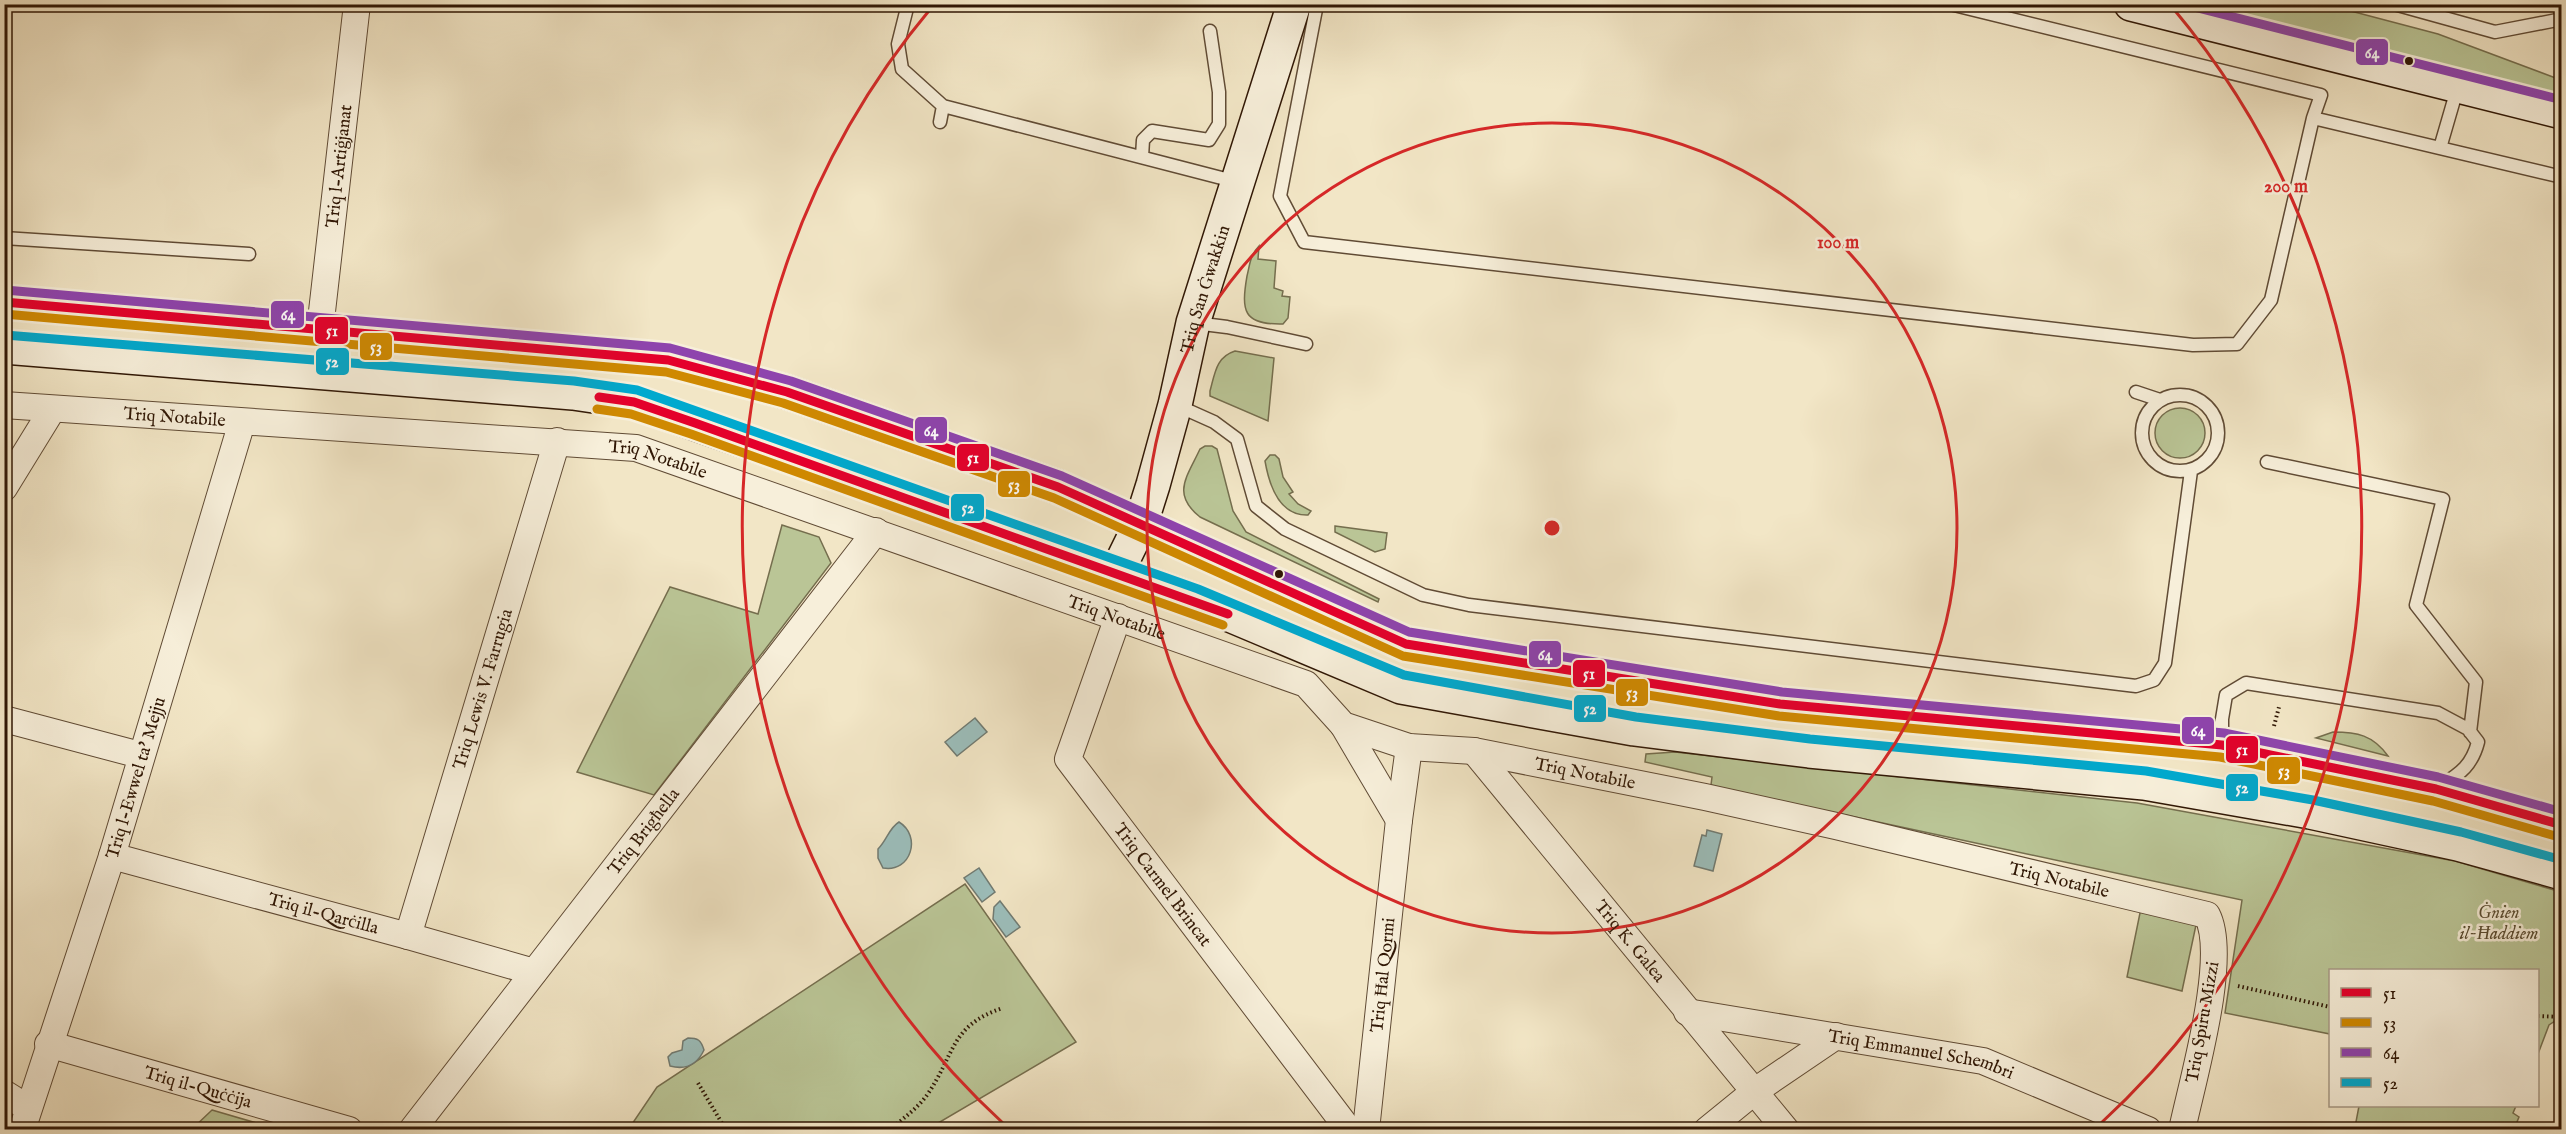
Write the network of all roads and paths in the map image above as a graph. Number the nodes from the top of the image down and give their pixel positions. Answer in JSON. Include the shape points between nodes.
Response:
{"nodes":[{"id":1,"x":357,"y":4,"type":"edge"},
{"id":2,"x":908,"y":4,"type":"edge"},
{"id":3,"x":1294,"y":4,"type":"edge"},
{"id":4,"x":1317,"y":4,"type":"edge"},
{"id":5,"x":1950,"y":4,"type":"edge"},
{"id":6,"x":2131,"y":4,"type":"edge"},
{"id":7,"x":2394,"y":4,"type":"edge"},
{"id":8,"x":2562,"y":20,"type":"edge"},
{"id":9,"x":1210,"y":31,"type":"dead end"},
{"id":10,"x":2458,"y":86,"type":"junction"},
{"id":11,"x":943,"y":106,"type":"junction"},
{"id":12,"x":2562,"y":112,"type":"edge"},
{"id":13,"x":2313,"y":118,"type":"junction"},
{"id":14,"x":940,"y":122,"type":"dead end"},
{"id":15,"x":2440,"y":148,"type":"junction"},
{"id":16,"x":1142,"y":157,"type":"junction"},
{"id":17,"x":2562,"y":177,"type":"edge"},
{"id":18,"x":1238,"y":183,"type":"junction"},
{"id":19,"x":4,"y":238,"type":"edge"},
{"id":20,"x":249,"y":254,"type":"dead end"},
{"id":21,"x":4,"y":302,"type":"edge"},
{"id":22,"x":1193,"y":323,"type":"junction"},
{"id":23,"x":320,"y":329,"type":"junction"},
{"id":24,"x":1306,"y":344,"type":"dead end"},
{"id":25,"x":4,"y":347,"type":"edge"},
{"id":26,"x":2136,"y":392,"type":"dead end"},
{"id":27,"x":2160,"y":400,"type":"junction"},
{"id":28,"x":4,"y":405,"type":"edge"},
{"id":29,"x":1175,"y":405,"type":"junction"},
{"id":30,"x":52,"y":410,"type":"junction"},
{"id":31,"x":242,"y":422,"type":"junction"},
{"id":32,"x":557,"y":441,"type":"junction"},
{"id":33,"x":2267,"y":462,"type":"dead end"},
{"id":34,"x":2191,"y":471,"type":"junction"},
{"id":35,"x":4,"y":488,"type":"edge"},
{"id":36,"x":1141,"y":523,"type":"junction"},
{"id":37,"x":876,"y":531,"type":"junction"},
{"id":38,"x":1117,"y":572,"type":"junction"},
{"id":39,"x":1118,"y":617,"type":"junction"},
{"id":40,"x":4,"y":719,"type":"edge"},
{"id":41,"x":1343,"y":725,"type":"junction"},
{"id":42,"x":2470,"y":732,"type":"junction"},
{"id":43,"x":2222,"y":745,"type":"junction"},
{"id":44,"x":1409,"y":747,"type":"junction"},
{"id":45,"x":1474,"y":751,"type":"junction"},
{"id":46,"x":140,"y":755,"type":"junction"},
{"id":47,"x":2436,"y":789,"type":"junction"},
{"id":48,"x":1398,"y":820,"type":"junction"},
{"id":49,"x":2562,"y":825,"type":"edge"},
{"id":50,"x":112,"y":856,"type":"junction"},
{"id":51,"x":2562,"y":873,"type":"edge"},
{"id":52,"x":2207,"y":915,"type":"joint"},
{"id":53,"x":408,"y":936,"type":"junction"},
{"id":54,"x":534,"y":972,"type":"junction"},
{"id":55,"x":2212,"y":980,"type":"junction"},
{"id":56,"x":2329,"y":1007,"type":"edge"},
{"id":57,"x":1003,"y":1008,"type":"dead end"},
{"id":58,"x":1687,"y":1012,"type":"junction"},
{"id":59,"x":2539,"y":1016,"type":"edge"},
{"id":60,"x":2562,"y":1017,"type":"edge"},
{"id":61,"x":1836,"y":1036,"type":"junction"},
{"id":62,"x":48,"y":1044,"type":"junction"},
{"id":63,"x":698,"y":1083,"type":"dead end"},
{"id":64,"x":1755,"y":1091,"type":"junction"},
{"id":65,"x":4,"y":1093,"type":"edge"},
{"id":66,"x":25,"y":1119,"type":"edge"},
{"id":67,"x":349,"y":1130,"type":"edge"},
{"id":68,"x":412,"y":1130,"type":"edge"},
{"id":69,"x":726,"y":1130,"type":"edge"},
{"id":70,"x":890,"y":1130,"type":"edge"},
{"id":71,"x":1350,"y":1130,"type":"edge"},
{"id":72,"x":1366,"y":1130,"type":"edge"},
{"id":73,"x":1707,"y":1130,"type":"edge"},
{"id":74,"x":1786,"y":1130,"type":"edge"},
{"id":75,"x":2148,"y":1130,"type":"edge"},
{"id":76,"x":2182,"y":1130,"type":"edge"}],
"edges":[{"from":1,"to":23,"type":"street","name":"Triq l-Artiġjanat"},
{"from":2,"to":11,"type":"lane","via":[[898,44],[902,69]]},
{"from":3,"to":18,"type":"main road","name":"Triq San Ġwakkin"},
{"from":4,"to":13,"type":"lane","via":[[1280,196],[1304,242],[2146,340],[2237,344],[2271,300]]},
{"from":5,"to":13,"type":"lane","via":[[2321,95]]},
{"from":6,"to":10,"type":"main road"},
{"from":7,"to":8,"type":"lane","via":[[2495,32]]},
{"from":9,"to":16,"type":"lane","via":[[1219,92],[1219,124],[1209,140],[1152,131],[1143,140]]},
{"from":10,"to":12,"type":"main road"},
{"from":10,"to":15,"type":"lane"},
{"from":11,"to":14,"type":"lane"},
{"from":11,"to":16,"type":"lane"},
{"from":13,"to":15,"type":"lane"},
{"from":15,"to":17,"type":"lane"},
{"from":16,"to":18,"type":"lane"},
{"from":18,"to":22,"type":"main road","name":"Triq San Ġwakkin"},
{"from":19,"to":20,"type":"lane"},
{"from":21,"to":23,"type":"main road"},
{"from":22,"to":24,"type":"lane"},
{"from":22,"to":29,"type":"main road","name":"Triq San Ġwakkin"},
{"from":23,"to":36,"type":"main road","via":[[668,360],[787,392],[1058,487]]},
{"from":25,"to":38,"type":"main road","via":[[573,393],[634,402]]},
{"from":26,"to":27,"type":"lane"},
{"from":27,"to":34,"type":"lane","via":[[2137,430],[2142,442],[2154,462],[2164,468]]},
{"from":27,"to":34,"type":"lane","via":[[2184,395],[2207,406],[2214,417],[2217,443],[2211,455]]},
{"from":28,"to":30,"type":"street","name":"Triq Notabile"},
{"from":29,"to":34,"type":"lane","via":[[1214,422],[1237,440],[1256,506],[1285,529],[1422,595],[1469,605],[2136,686],[2154,680],[2165,663]]},
{"from":29,"to":36,"type":"main road","name":"Triq San Ġwakkin"},
{"from":30,"to":31,"type":"street","name":"Triq Notabile"},
{"from":30,"to":35,"type":"street"},
{"from":31,"to":32,"type":"street","name":"Triq Notabile"},
{"from":31,"to":46,"type":"street","name":"Triq l-Ewwel ta' Mejju"},
{"from":32,"to":37,"type":"street","name":"Triq Notabile","via":[[636,448]]},
{"from":32,"to":53,"type":"street","name":"Triq Lewis V. Farrugia"},
{"from":33,"to":42,"type":"lane","via":[[2443,499],[2416,605],[2476,682]]},
{"from":36,"to":38,"type":"main road","name":"Triq San Ġwakkin"},
{"from":36,"to":43,"type":"main road","via":[[1406,644],[1780,704]]},
{"from":37,"to":39,"type":"street","name":"Triq Notabile"},
{"from":37,"to":54,"type":"street","name":"Triq Brigħella"},
{"from":38,"to":51,"type":"main road","via":[[1401,687],[1634,729],[1809,751],[2144,783],[2310,812],[2458,844]]},
{"from":39,"to":41,"type":"street","name":"Triq Notabile","via":[[1306,684]]},
{"from":39,"to":71,"type":"street","name":"Triq Carmel Brincat","via":[[1068,759]]},
{"from":40,"to":46,"type":"street"},
{"from":41,"to":44,"type":"street","name":"Triq Notabile"},
{"from":41,"to":48,"type":"street"},
{"from":42,"to":43,"type":"lane","via":[[2438,713],[2246,683],[2226,695]]},
{"from":42,"to":47,"type":"lane","via":[[2478,742],[2474,757],[2463,772]]},
{"from":43,"to":47,"type":"main road"},
{"from":44,"to":45,"type":"street","name":"Triq Notabile"},
{"from":44,"to":48,"type":"street","name":"Triq Ħal Qormi"},
{"from":45,"to":52,"type":"street","name":"Triq Notabile","via":[[1836,826]]},
{"from":45,"to":58,"type":"street","name":"Triq K. Galea"},
{"from":46,"to":50,"type":"street","name":"Triq l-Ewwel ta' Mejju"},
{"from":47,"to":49,"type":"main road"},
{"from":48,"to":72,"type":"street","name":"Triq Ħal Qormi"},
{"from":50,"to":53,"type":"street","name":"Triq il-Qarċilla"},
{"from":50,"to":62,"type":"street","name":"Triq l-Ewwel ta' Mejju"},
{"from":52,"to":55,"type":"street","name":"Triq Spiru Mizzi","via":[[2215,941]]},
{"from":53,"to":54,"type":"street","name":"Triq il-Qarċilla"},
{"from":54,"to":68,"type":"street","name":"Triq Brigħella"},
{"from":55,"to":56,"type":"path"},
{"from":55,"to":76,"type":"street","name":"Triq Spiru Mizzi"},
{"from":57,"to":70,"type":"path","via":[[965,1028],[927,1096]]},
{"from":58,"to":61,"type":"street","name":"Triq Emmanuel Schembri"},
{"from":58,"to":64,"type":"street","name":"Triq K. Galea"},
{"from":59,"to":60,"type":"path"},
{"from":61,"to":64,"type":"street"},
{"from":61,"to":75,"type":"street","name":"Triq Emmanuel Schembri","via":[[1983,1061]]},
{"from":62,"to":66,"type":"street","name":"Triq l-Ewwel ta' Mejju"},
{"from":62,"to":67,"type":"street","name":"Triq il-Quċċija"},
{"from":63,"to":69,"type":"path"},
{"from":64,"to":73,"type":"street"},
{"from":64,"to":74,"type":"street","name":"Triq K. Galea"},
{"from":65,"to":66,"type":"street"}]}
